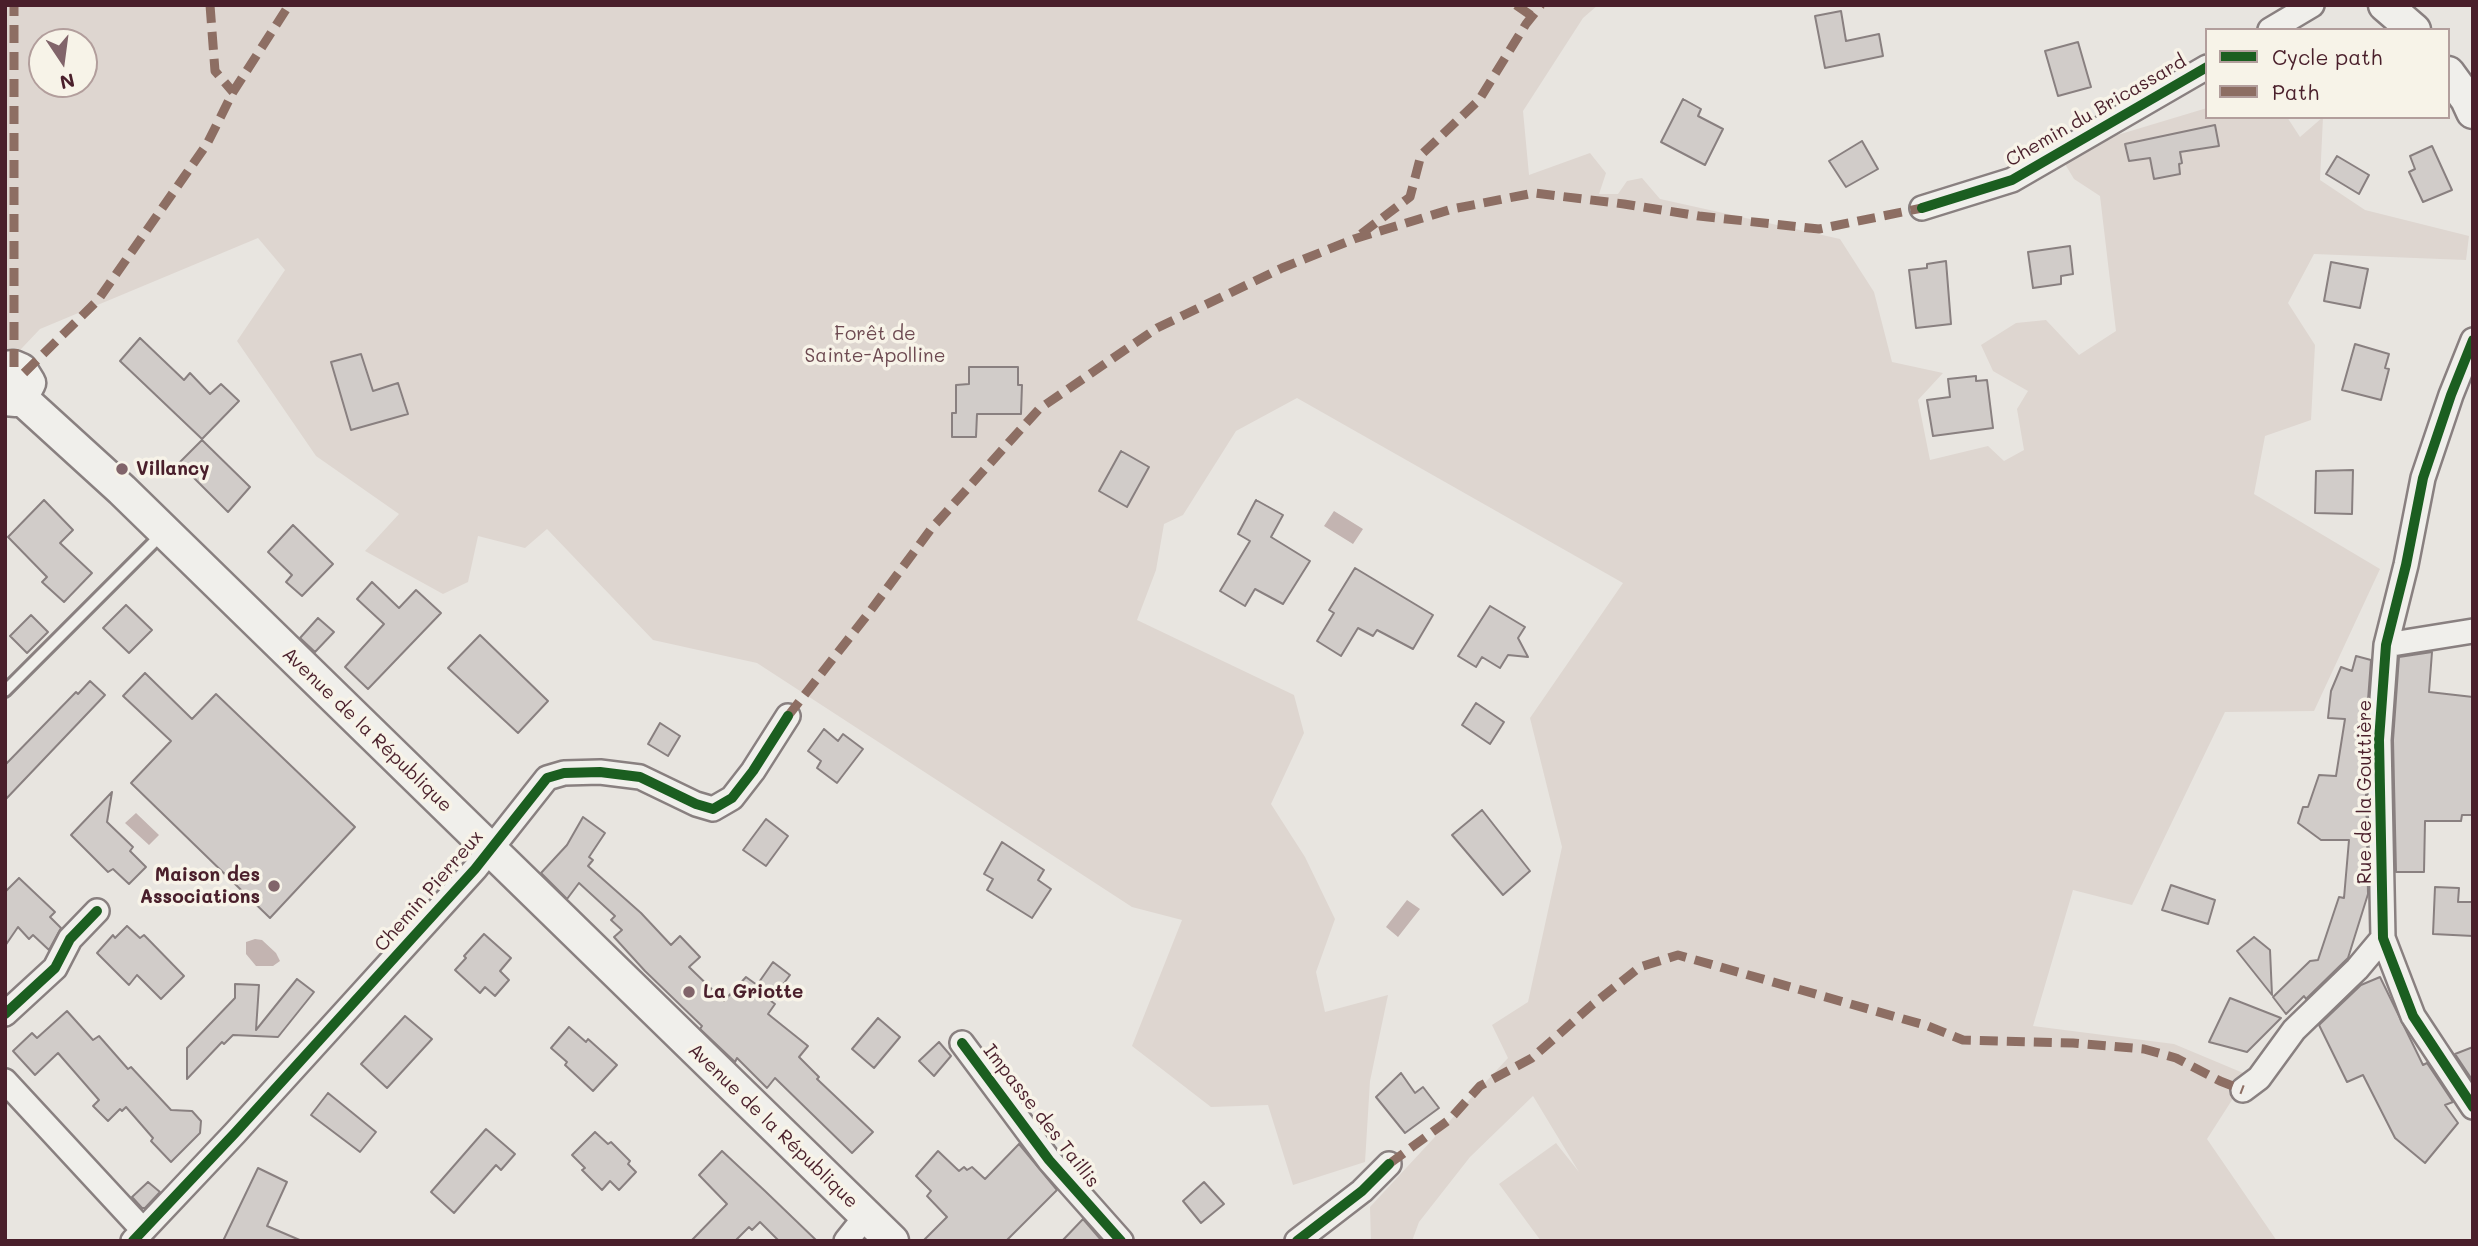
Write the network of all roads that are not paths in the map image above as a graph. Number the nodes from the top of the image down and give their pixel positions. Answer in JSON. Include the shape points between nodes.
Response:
{"nodes":[{"id":1,"x":2312,"y":5,"type":"edge"},
{"id":2,"x":2385,"y":5,"type":"edge"},
{"id":3,"x":2273,"y":28,"type":"edge"},
{"id":4,"x":2412,"y":28,"type":"edge"},
{"id":5,"x":2205,"y":68,"type":"edge"},
{"id":6,"x":2450,"y":76,"type":"edge"},
{"id":7,"x":2473,"y":112,"type":"edge"},
{"id":8,"x":1922,"y":208,"type":"dead end"},
{"id":9,"x":2473,"y":340,"type":"edge"},
{"id":10,"x":5,"y":368,"type":"edge"},
{"id":11,"x":13,"y":398,"type":"edge"},
{"id":12,"x":164,"y":532,"type":"junction"},
{"id":13,"x":2473,"y":631,"type":"edge"},
{"id":14,"x":2386,"y":645,"type":"junction"},
{"id":15,"x":5,"y":691,"type":"edge"},
{"id":16,"x":788,"y":716,"type":"dead end"},
{"id":17,"x":489,"y":849,"type":"junction"},
{"id":18,"x":97,"y":911,"type":"dead end"},
{"id":19,"x":2383,"y":938,"type":"junction"},
{"id":20,"x":5,"y":1014,"type":"edge"},
{"id":21,"x":962,"y":1043,"type":"dead end"},
{"id":22,"x":5,"y":1081,"type":"edge"},
{"id":23,"x":2242,"y":1090,"type":"dead end"},
{"id":24,"x":2473,"y":1107,"type":"edge"},
{"id":25,"x":1389,"y":1164,"type":"dead end"},
{"id":26,"x":866,"y":1216,"type":"junction"},
{"id":27,"x":138,"y":1236,"type":"edge"},
{"id":28,"x":846,"y":1241,"type":"edge"},
{"id":29,"x":891,"y":1241,"type":"edge"},
{"id":30,"x":1121,"y":1241,"type":"edge"},
{"id":31,"x":1297,"y":1241,"type":"edge"}],
"edges":[{"from":1,"to":3,"type":"street"},
{"from":2,"to":4,"type":"main road"},
{"from":5,"to":8,"type":"street","name":"Chemin du Bricassard","via":[[2012,180]]},
{"from":6,"to":7,"type":"main road"},
{"from":9,"to":14,"type":"street","name":"Rue de la Gouttière","via":[[2423,478]]},
{"from":10,"to":11,"type":"main road","name":"Avenue de la République","via":[[18,368],[27,377],[28,389]]},
{"from":11,"to":12,"type":"main road","name":"Avenue de la République"},
{"from":12,"to":15,"type":"lane"},
{"from":12,"to":17,"type":"main road","name":"Avenue de la République"},
{"from":13,"to":14,"type":"street"},
{"from":14,"to":19,"type":"street","name":"Rue de la Gouttière","via":[[2379,740]]},
{"from":16,"to":17,"type":"street","name":"Chemin Pierreux","via":[[732,798],[713,809],[640,777],[564,773],[547,778]]},
{"from":17,"to":26,"type":"main road","name":"Avenue de la République"},
{"from":17,"to":27,"type":"street","name":"Chemin Pierreux"},
{"from":18,"to":20,"type":"street","via":[[69,939],[54,968]]},
{"from":19,"to":23,"type":"street","via":[[2294,1030],[2259,1078]]},
{"from":19,"to":24,"type":"street","name":"Rue de la Gouttière","via":[[2413,1016]]},
{"from":21,"to":30,"type":"street","name":"Impasse des Taillis","via":[[1049,1160]]},
{"from":22,"to":27,"type":"street","name":"Chemin Pierreux"},
{"from":25,"to":31,"type":"street"},
{"from":26,"to":28,"type":"street"},
{"from":26,"to":29,"type":"main road","name":"Avenue de la République"}]}
